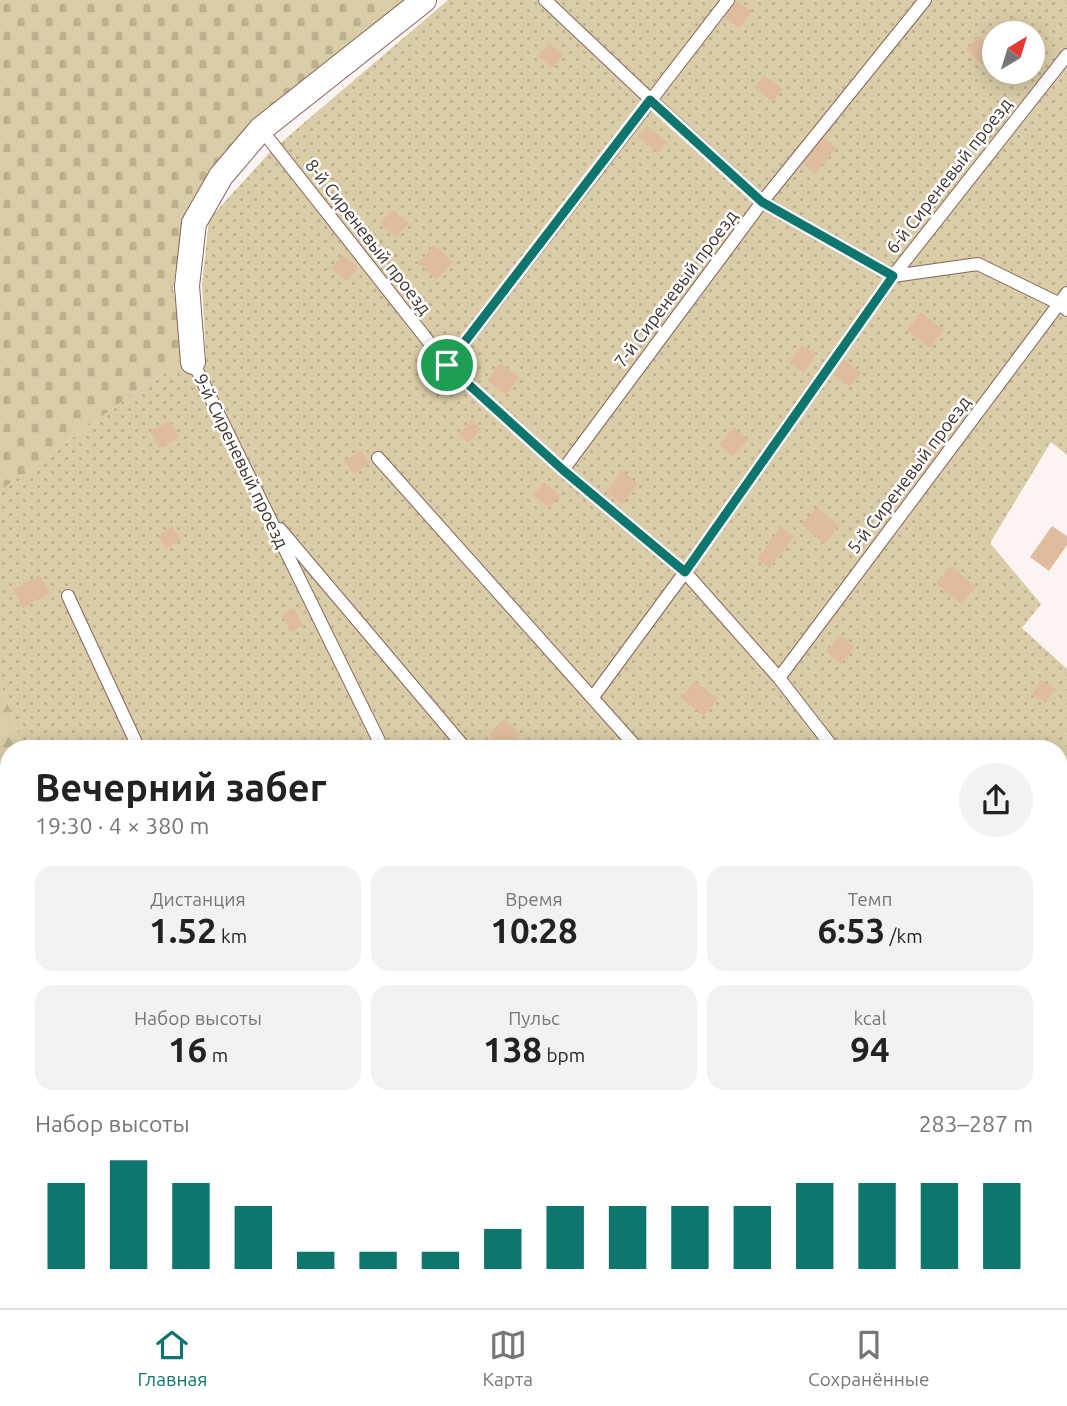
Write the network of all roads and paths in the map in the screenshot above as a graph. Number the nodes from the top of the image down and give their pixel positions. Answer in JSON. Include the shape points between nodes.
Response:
{"nodes":[{"id":1,"x":424,"y":0,"type":"edge"},
{"id":2,"x":545,"y":0,"type":"edge"},
{"id":3,"x":728,"y":0,"type":"edge"},
{"id":4,"x":925,"y":0,"type":"edge"},
{"id":5,"x":1067,"y":55,"type":"edge"},
{"id":6,"x":650,"y":100,"type":"junction"},
{"id":7,"x":261,"y":129,"type":"junction"},
{"id":8,"x":762,"y":202,"type":"junction"},
{"id":9,"x":893,"y":276,"type":"junction"},
{"id":10,"x":1064,"y":302,"type":"edge"},
{"id":11,"x":193,"y":362,"type":"joint"},
{"id":12,"x":447,"y":365,"type":"junction"},
{"id":13,"x":378,"y":458,"type":"dead end"},
{"id":14,"x":563,"y":470,"type":"junction"},
{"id":15,"x":266,"y":513,"type":"junction"},
{"id":16,"x":685,"y":572,"type":"junction"},
{"id":17,"x":68,"y":596,"type":"dead end"},
{"id":18,"x":779,"y":678,"type":"junction"},
{"id":19,"x":593,"y":696,"type":"junction"},
{"id":20,"x":135,"y":740,"type":"edge"},
{"id":21,"x":379,"y":740,"type":"edge"},
{"id":22,"x":458,"y":740,"type":"edge"},
{"id":23,"x":630,"y":740,"type":"edge"},
{"id":24,"x":827,"y":740,"type":"edge"}],
"edges":[{"from":1,"to":7,"type":"street","name":"9-й Сиреневый проезд"},
{"from":2,"to":6,"type":"lane"},
{"from":3,"to":6,"type":"lane"},
{"from":4,"to":8,"type":"lane","name":"7-й Сиреневый проезд"},
{"from":5,"to":9,"type":"lane","name":"6-й Сиреневый проезд"},
{"from":6,"to":8,"type":"lane"},
{"from":6,"to":12,"type":"lane"},
{"from":7,"to":11,"type":"street","name":"9-й Сиреневый проезд","via":[[221,176],[194,223],[187,286]]},
{"from":7,"to":12,"type":"lane","name":"8-й Сиреневый проезд"},
{"from":8,"to":9,"type":"lane"},
{"from":8,"to":14,"type":"lane","name":"7-й Сиреневый проезд"},
{"from":9,"to":10,"type":"lane","via":[[978,264]]},
{"from":9,"to":16,"type":"lane","name":"6-й Сиреневый проезд"},
{"from":10,"to":18,"type":"lane","name":"5-й Сиреневый проезд"},
{"from":11,"to":15,"type":"lane","name":"9-й Сиреневый проезд"},
{"from":12,"to":14,"type":"lane","name":"8-й Сиреневый проезд"},
{"from":13,"to":19,"type":"lane"},
{"from":14,"to":16,"type":"lane","name":"8-й Сиреневый проезд"},
{"from":15,"to":21,"type":"lane","name":"9-й Сиреневый проезд"},
{"from":15,"to":22,"type":"lane"},
{"from":16,"to":18,"type":"lane","name":"8-й Сиреневый проезд"},
{"from":16,"to":19,"type":"lane","name":"6-й Сиреневый проезд"},
{"from":17,"to":20,"type":"lane"},
{"from":18,"to":24,"type":"lane","name":"8-й Сиреневый проезд"},
{"from":19,"to":23,"type":"lane"}]}
